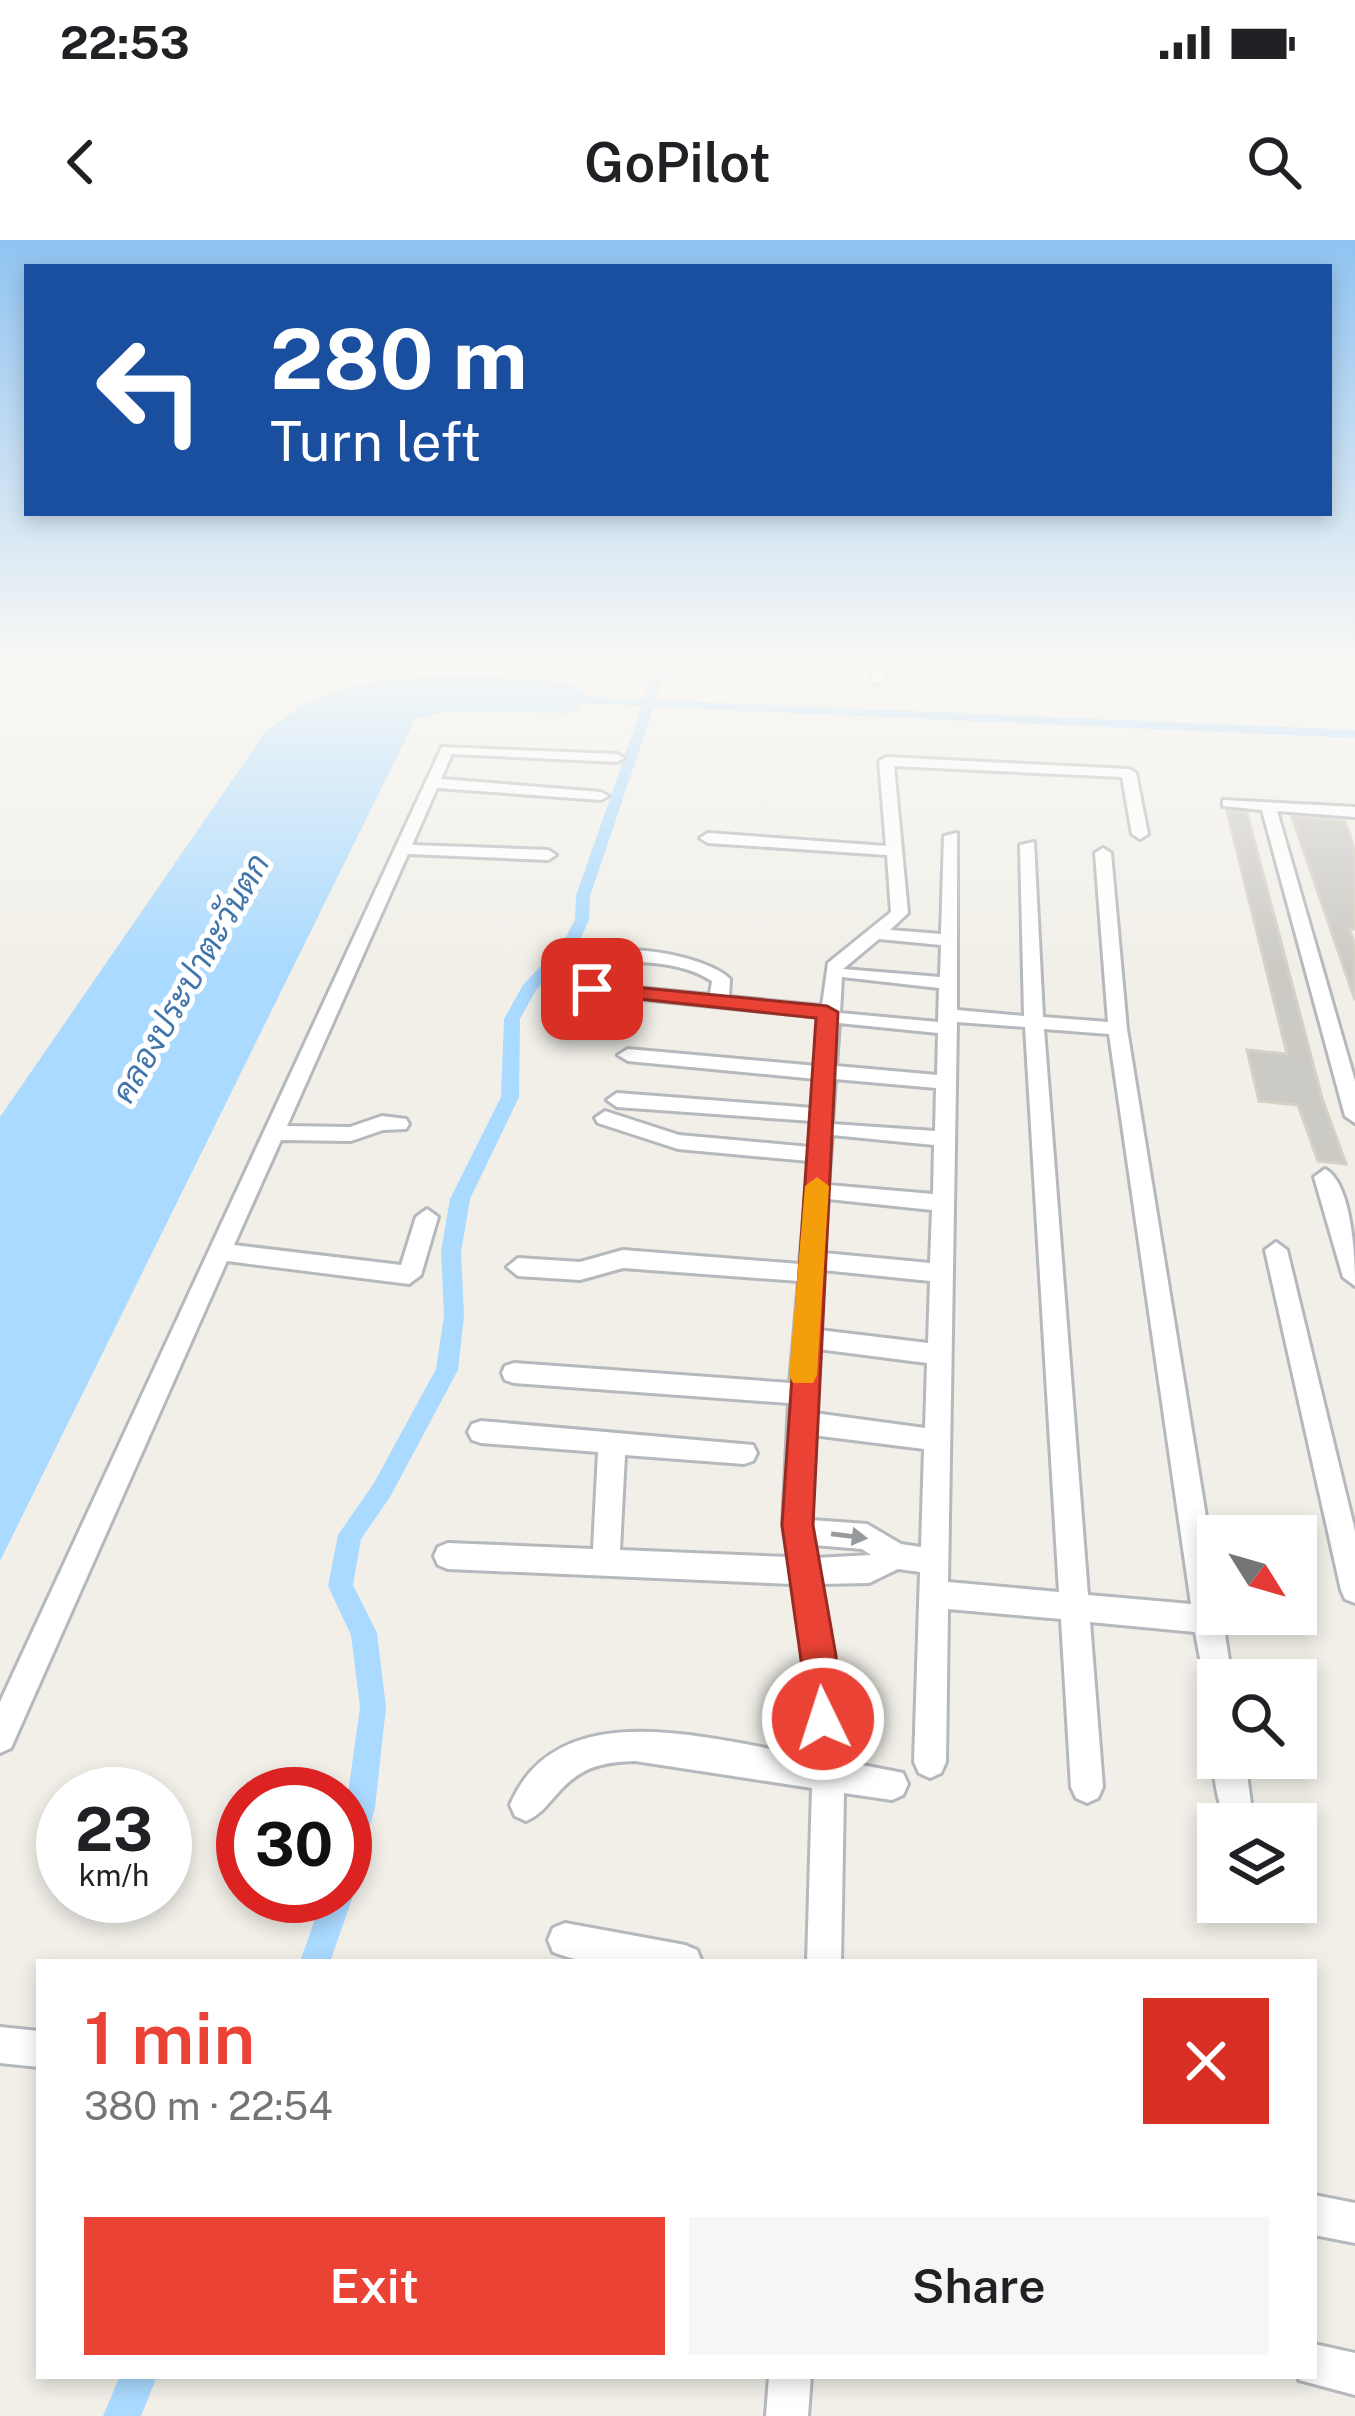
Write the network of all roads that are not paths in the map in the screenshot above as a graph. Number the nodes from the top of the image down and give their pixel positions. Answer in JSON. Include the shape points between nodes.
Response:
{"nodes":[{"id":1,"x":441,"y":764,"type":"edge"},
{"id":2,"x":886,"y":764,"type":"edge"},
{"id":3,"x":952,"y":764,"type":"edge"},
{"id":4,"x":433,"y":783,"type":"junction"},
{"id":5,"x":601,"y":796,"type":"dead end"},
{"id":6,"x":1228,"y":803,"type":"dead end"},
{"id":7,"x":1268,"y":806,"type":"junction"},
{"id":8,"x":1355,"y":812,"type":"edge"},
{"id":9,"x":1140,"y":834,"type":"dead end"},
{"id":10,"x":952,"y":836,"type":"dead end"},
{"id":11,"x":708,"y":838,"type":"dead end"},
{"id":12,"x":1028,"y":845,"type":"dead end"},
{"id":13,"x":403,"y":849,"type":"junction"},
{"id":14,"x":895,"y":851,"type":"junction"},
{"id":15,"x":1103,"y":854,"type":"dead end"},
{"id":16,"x":548,"y":855,"type":"dead end"},
{"id":17,"x":883,"y":934,"type":"dead end"},
{"id":18,"x":947,"y":940,"type":"junction"},
{"id":19,"x":847,"y":973,"type":"dead end"},
{"id":20,"x":946,"y":983,"type":"junction"},
{"id":21,"x":719,"y":1002,"type":"junction"},
{"id":22,"x":835,"y":1015,"type":"junction"},
{"id":23,"x":945,"y":1022,"type":"junction"},
{"id":24,"x":1034,"y":1023,"type":"junction"},
{"id":25,"x":1118,"y":1029,"type":"junction"},
{"id":26,"x":628,"y":1054,"type":"dead end"},
{"id":27,"x":827,"y":1072,"type":"junction"},
{"id":28,"x":944,"y":1082,"type":"junction"},
{"id":29,"x":1355,"y":1112,"type":"edge"},
{"id":30,"x":829,"y":1122,"type":"junction"},
{"id":31,"x":399,"y":1124,"type":"dead end"},
{"id":32,"x":272,"y":1133,"type":"junction"},
{"id":33,"x":942,"y":1139,"type":"junction"},
{"id":34,"x":820,"y":1155,"type":"junction"},
{"id":35,"x":1325,"y":1177,"type":"dead end"},
{"id":36,"x":830,"y":1192,"type":"dead end"},
{"id":37,"x":941,"y":1203,"type":"junction"},
{"id":38,"x":427,"y":1217,"type":"dead end"},
{"id":39,"x":1276,"y":1250,"type":"dead end"},
{"id":40,"x":219,"y":1252,"type":"junction"},
{"id":41,"x":518,"y":1267,"type":"dead end"},
{"id":42,"x":817,"y":1267,"type":"junction"},
{"id":43,"x":939,"y":1274,"type":"junction"},
{"id":44,"x":1355,"y":1277,"type":"edge"},
{"id":45,"x":816,"y":1339,"type":"dead end"},
{"id":46,"x":937,"y":1354,"type":"junction"},
{"id":47,"x":514,"y":1373,"type":"dead end"},
{"id":48,"x":802,"y":1394,"type":"junction"},
{"id":49,"x":808,"y":1424,"type":"dead end"},
{"id":50,"x":481,"y":1432,"type":"dead end"},
{"id":51,"x":936,"y":1440,"type":"junction"},
{"id":52,"x":612,"y":1443,"type":"junction"},
{"id":53,"x":744,"y":1453,"type":"dead end"},
{"id":54,"x":798,"y":1531,"type":"junction"},
{"id":55,"x":1197,"y":1547,"type":"edge"},
{"id":56,"x":448,"y":1556,"type":"dead end"},
{"id":57,"x":896,"y":1556,"type":"junction"},
{"id":58,"x":932,"y":1561,"type":"junction"},
{"id":59,"x":606,"y":1562,"type":"junction"},
{"id":60,"x":802,"y":1571,"type":"junction"},
{"id":61,"x":1355,"y":1590,"type":"edge"},
{"id":62,"x":931,"y":1594,"type":"junction"},
{"id":63,"x":1072,"y":1606,"type":"junction"},
{"id":64,"x":1197,"y":1618,"type":"edge"},
{"id":65,"x":0,"y":1737,"type":"edge"},
{"id":66,"x":931,"y":1762,"type":"dead end"},
{"id":67,"x":829,"y":1778,"type":"junction"},
{"id":68,"x":892,"y":1784,"type":"dead end"},
{"id":69,"x":1088,"y":1786,"type":"dead end"},
{"id":70,"x":526,"y":1805,"type":"dead end"},
{"id":71,"x":565,"y":1940,"type":"dead end"},
{"id":72,"x":669,"y":1959,"type":"edge"},
{"id":73,"x":824,"y":1959,"type":"edge"},
{"id":74,"x":0,"y":2045,"type":"edge"},
{"id":75,"x":36,"y":2050,"type":"edge"},
{"id":76,"x":1317,"y":2216,"type":"edge"},
{"id":77,"x":1355,"y":2223,"type":"edge"},
{"id":78,"x":1317,"y":2367,"type":"edge"},
{"id":79,"x":1355,"y":2374,"type":"edge"},
{"id":80,"x":790,"y":2379,"type":"edge"},
{"id":81,"x":787,"y":2416,"type":"edge"}],
"edges":[{"from":1,"to":4,"type":"street"},
{"from":2,"to":14,"type":"street"},
{"from":3,"to":9,"type":"street","via":[[1129,773]]},
{"from":4,"to":5,"type":"street"},
{"from":4,"to":13,"type":"street"},
{"from":6,"to":7,"type":"street"},
{"from":7,"to":8,"type":"street"},
{"from":7,"to":29,"type":"street"},
{"from":10,"to":18,"type":"street"},
{"from":11,"to":14,"type":"street"},
{"from":12,"to":24,"type":"street"},
{"from":13,"to":16,"type":"street"},
{"from":13,"to":32,"type":"street"},
{"from":14,"to":22,"type":"street","via":[[899,913],[838,961]]},
{"from":15,"to":25,"type":"street"},
{"from":17,"to":18,"type":"street"},
{"from":18,"to":20,"type":"street"},
{"from":19,"to":20,"type":"street"},
{"from":20,"to":23,"type":"street"},
{"from":21,"to":21,"type":"street","via":[[715,971],[677,962],[607,958],[586,984]]},
{"from":21,"to":22,"type":"street"},
{"from":22,"to":23,"type":"street"},
{"from":22,"to":27,"type":"street"},
{"from":23,"to":24,"type":"street"},
{"from":23,"to":28,"type":"street"},
{"from":24,"to":25,"type":"street"},
{"from":24,"to":63,"type":"street"},
{"from":25,"to":55,"type":"street"},
{"from":26,"to":27,"type":"street"},
{"from":27,"to":28,"type":"street"},
{"from":27,"to":30,"type":"street"},
{"from":28,"to":33,"type":"street"},
{"from":30,"to":33,"type":"street"},
{"from":30,"to":34,"type":"street"},
{"from":30,"to":34,"type":"street","via":[[611,1109],[678,1142]]},
{"from":31,"to":32,"type":"street","via":[[351,1134]]},
{"from":32,"to":40,"type":"street"},
{"from":33,"to":37,"type":"street"},
{"from":34,"to":42,"type":"street"},
{"from":35,"to":44,"type":"street"},
{"from":36,"to":37,"type":"street"},
{"from":37,"to":43,"type":"street"},
{"from":38,"to":40,"type":"street","via":[[409,1275]]},
{"from":39,"to":61,"type":"street"},
{"from":40,"to":65,"type":"street"},
{"from":41,"to":42,"type":"street","via":[[580,1271],[622,1259]]},
{"from":42,"to":43,"type":"street"},
{"from":42,"to":48,"type":"street"},
{"from":43,"to":46,"type":"street"},
{"from":45,"to":46,"type":"street"},
{"from":46,"to":51,"type":"street"},
{"from":47,"to":48,"type":"street"},
{"from":48,"to":54,"type":"street"},
{"from":49,"to":51,"type":"street"},
{"from":50,"to":52,"type":"street"},
{"from":51,"to":58,"type":"street"},
{"from":52,"to":53,"type":"street"},
{"from":52,"to":59,"type":"street"},
{"from":54,"to":57,"type":"street","one_way":true,"via":[[867,1537]]},
{"from":54,"to":60,"type":"street"},
{"from":56,"to":59,"type":"street"},
{"from":57,"to":58,"type":"street"},
{"from":57,"to":60,"type":"street","via":[[869,1570]]},
{"from":58,"to":62,"type":"street"},
{"from":59,"to":60,"type":"street"},
{"from":60,"to":67,"type":"street"},
{"from":62,"to":63,"type":"street"},
{"from":62,"to":66,"type":"street"},
{"from":63,"to":64,"type":"street"},
{"from":63,"to":69,"type":"street"},
{"from":67,"to":68,"type":"street"},
{"from":67,"to":70,"type":"street","via":[[635,1745],[596,1746],[562,1762]]},
{"from":67,"to":73,"type":"street"},
{"from":71,"to":72,"type":"street"},
{"from":74,"to":75,"type":"street"},
{"from":76,"to":77,"type":"street"},
{"from":78,"to":79,"type":"street"},
{"from":80,"to":81,"type":"street"}]}
